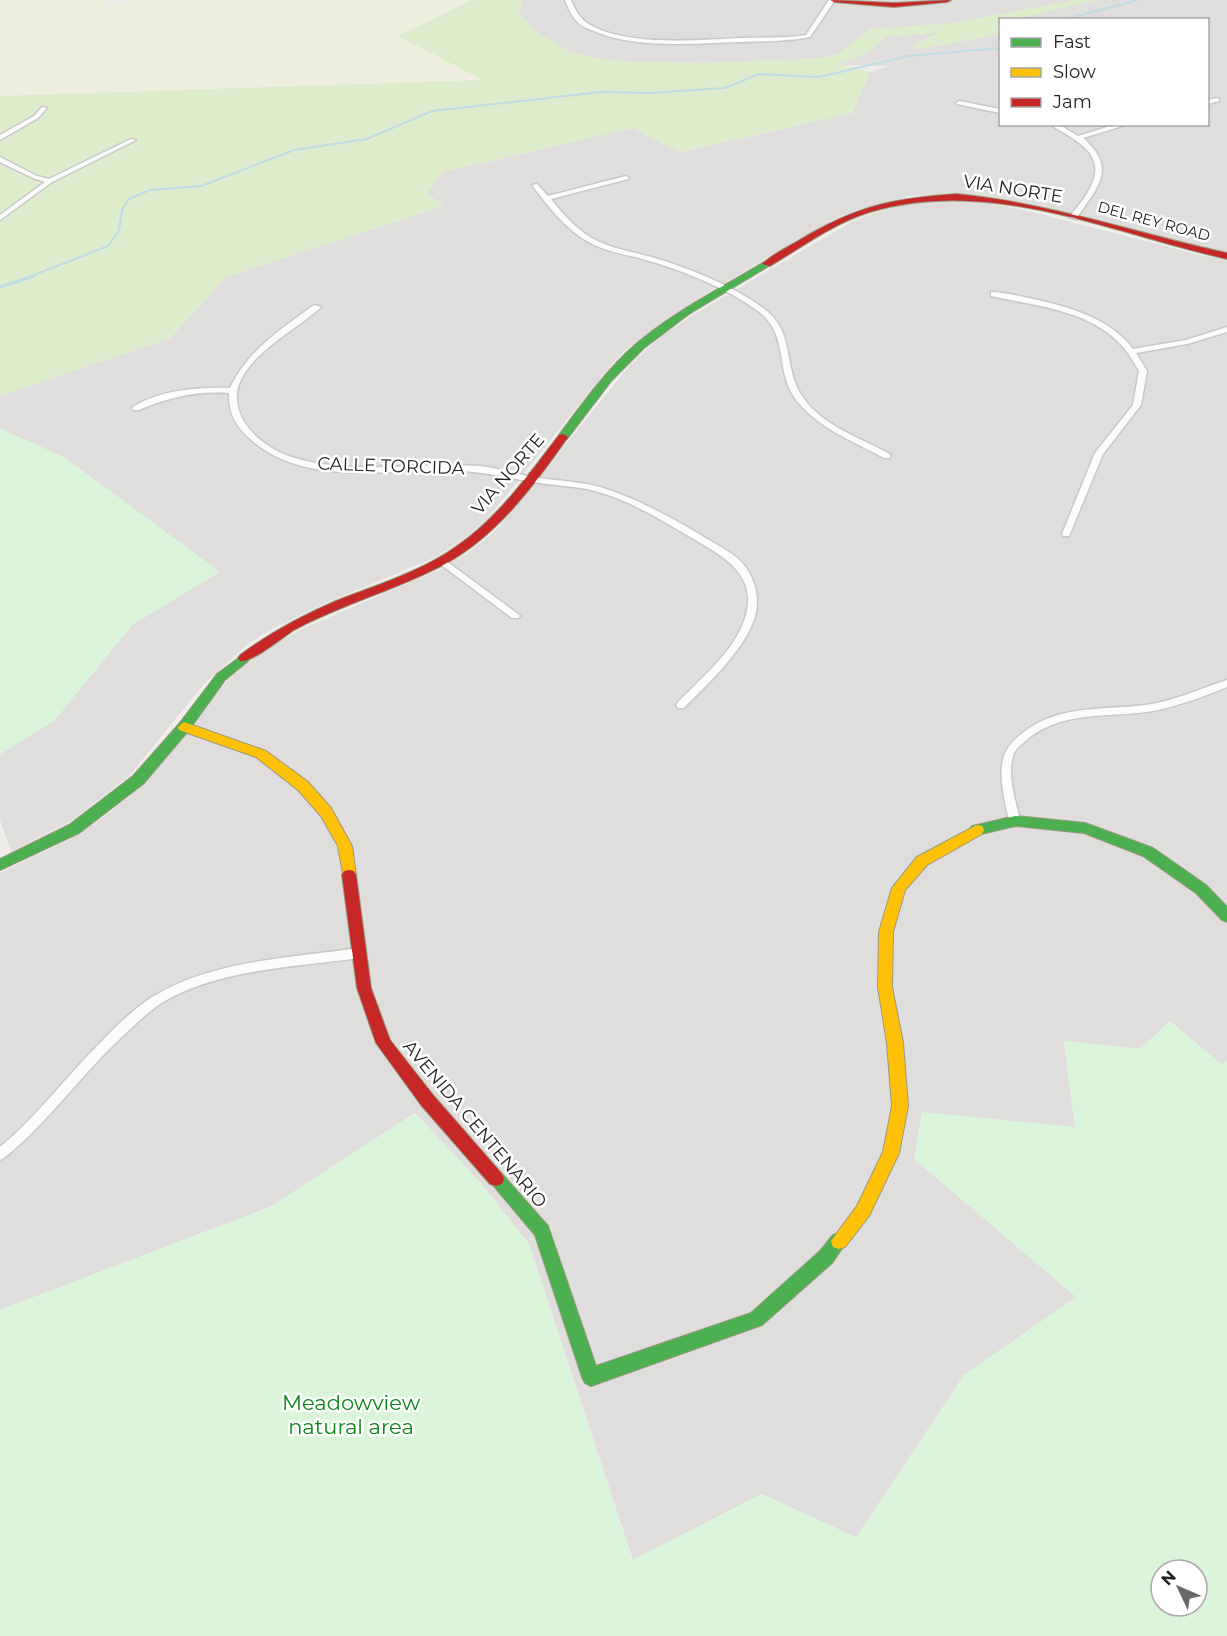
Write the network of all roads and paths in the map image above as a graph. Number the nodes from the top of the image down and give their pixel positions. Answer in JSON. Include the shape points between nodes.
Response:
{"nodes":[{"id":1,"x":568,"y":0,"type":"edge"},
{"id":2,"x":833,"y":0,"type":"edge"},
{"id":3,"x":947,"y":0,"type":"edge"},
{"id":4,"x":1217,"y":100,"type":"dead end"},
{"id":5,"x":1209,"y":102,"type":"edge"},
{"id":6,"x":959,"y":103,"type":"dead end"},
{"id":7,"x":44,"y":108,"type":"dead end"},
{"id":8,"x":999,"y":111,"type":"edge"},
{"id":9,"x":1056,"y":126,"type":"edge"},
{"id":10,"x":1119,"y":126,"type":"edge"},
{"id":11,"x":0,"y":138,"type":"edge"},
{"id":12,"x":1077,"y":138,"type":"junction"},
{"id":13,"x":133,"y":140,"type":"dead end"},
{"id":14,"x":0,"y":159,"type":"edge"},
{"id":15,"x":626,"y":178,"type":"dead end"},
{"id":16,"x":50,"y":181,"type":"junction"},
{"id":17,"x":535,"y":185,"type":"dead end"},
{"id":18,"x":547,"y":198,"type":"junction"},
{"id":19,"x":1073,"y":217,"type":"junction"},
{"id":20,"x":0,"y":218,"type":"edge"},
{"id":21,"x":1227,"y":256,"type":"edge"},
{"id":22,"x":726,"y":290,"type":"junction"},
{"id":23,"x":994,"y":294,"type":"dead end"},
{"id":24,"x":317,"y":307,"type":"dead end"},
{"id":25,"x":1227,"y":329,"type":"edge"},
{"id":26,"x":1131,"y":352,"type":"junction"},
{"id":27,"x":232,"y":391,"type":"junction"},
{"id":28,"x":136,"y":408,"type":"dead end"},
{"id":29,"x":886,"y":456,"type":"dead end"},
{"id":30,"x":530,"y":479,"type":"junction"},
{"id":31,"x":1066,"y":534,"type":"dead end"},
{"id":32,"x":442,"y":561,"type":"junction"},
{"id":33,"x":515,"y":616,"type":"dead end"},
{"id":34,"x":1227,"y":683,"type":"edge"},
{"id":35,"x":681,"y":705,"type":"dead end"},
{"id":36,"x":184,"y":727,"type":"junction"},
{"id":37,"x":1015,"y":821,"type":"junction"},
{"id":38,"x":0,"y":866,"type":"edge"},
{"id":39,"x":1227,"y":916,"type":"edge"},
{"id":40,"x":359,"y":953,"type":"junction"},
{"id":41,"x":0,"y":1154,"type":"edge"}],
"edges":[{"from":1,"to":2,"type":"street","via":[[573,15],[595,29],[627,39],[672,41],[807,36]]},
{"from":2,"to":3,"type":"street","via":[[894,5]]},
{"from":4,"to":5,"type":"street"},
{"from":6,"to":8,"type":"street"},
{"from":7,"to":11,"type":"street"},
{"from":9,"to":12,"type":"street"},
{"from":10,"to":12,"type":"street"},
{"from":12,"to":19,"type":"street","via":[[1093,151],[1100,167],[1097,183]]},
{"from":13,"to":16,"type":"street"},
{"from":14,"to":16,"type":"street"},
{"from":15,"to":18,"type":"street"},
{"from":16,"to":20,"type":"street"},
{"from":17,"to":18,"type":"street"},
{"from":18,"to":22,"type":"street","via":[[583,236],[612,249],[688,271]]},
{"from":19,"to":21,"type":"street","name":"DEL REY ROAD"},
{"from":19,"to":22,"type":"street","name":"VIA NORTE","via":[[978,198],[904,200],[866,210],[826,228]]},
{"from":22,"to":29,"type":"street","via":[[773,321],[781,337],[791,383],[804,405]]},
{"from":22,"to":30,"type":"street","name":"VIA NORTE","via":[[640,345]]},
{"from":23,"to":26,"type":"street","via":[[1057,306],[1094,322]]},
{"from":24,"to":27,"type":"street","via":[[275,338],[242,370]]},
{"from":25,"to":26,"type":"street","via":[[1187,342]]},
{"from":26,"to":31,"type":"street","via":[[1143,371],[1137,405],[1099,453]]},
{"from":27,"to":28,"type":"street","via":[[199,389],[170,394]]},
{"from":27,"to":30,"type":"street","name":"CALLE TORCIDA","via":[[233,414],[251,438],[279,457],[321,467],[481,469]]},
{"from":30,"to":32,"type":"street","name":"VIA NORTE","via":[[506,510]]},
{"from":30,"to":35,"type":"street","name":"CALLE TORCIDA","via":[[604,491],[696,537],[740,567],[752,590],[749,624],[723,662]]},
{"from":32,"to":33,"type":"street"},
{"from":32,"to":36,"type":"street","name":"VIA NORTE","via":[[325,610],[260,644],[221,677]]},
{"from":34,"to":37,"type":"street","via":[[1152,707],[1098,710],[1045,722],[1029,732],[1011,749],[1006,779]]},
{"from":36,"to":38,"type":"street","name":"VIA NORTE","via":[[138,780],[74,829]]},
{"from":36,"to":40,"type":"street","name":"AVENIDA CENTENARIO","via":[[261,754],[303,786],[326,812],[345,846]]},
{"from":37,"to":39,"type":"street","via":[[1085,828],[1148,852],[1201,889]]},
{"from":37,"to":40,"type":"street","name":"AVENIDA CENTENARIO","via":[[974,831],[922,861],[899,888],[886,932],[885,987],[895,1042],[900,1106],[891,1153],[862,1211],[826,1257],[756,1319],[591,1377],[542,1231],[427,1101],[384,1043],[364,988]]},
{"from":40,"to":41,"type":"street","via":[[224,974],[196,982],[156,1002],[105,1046],[23,1137]]}]}
